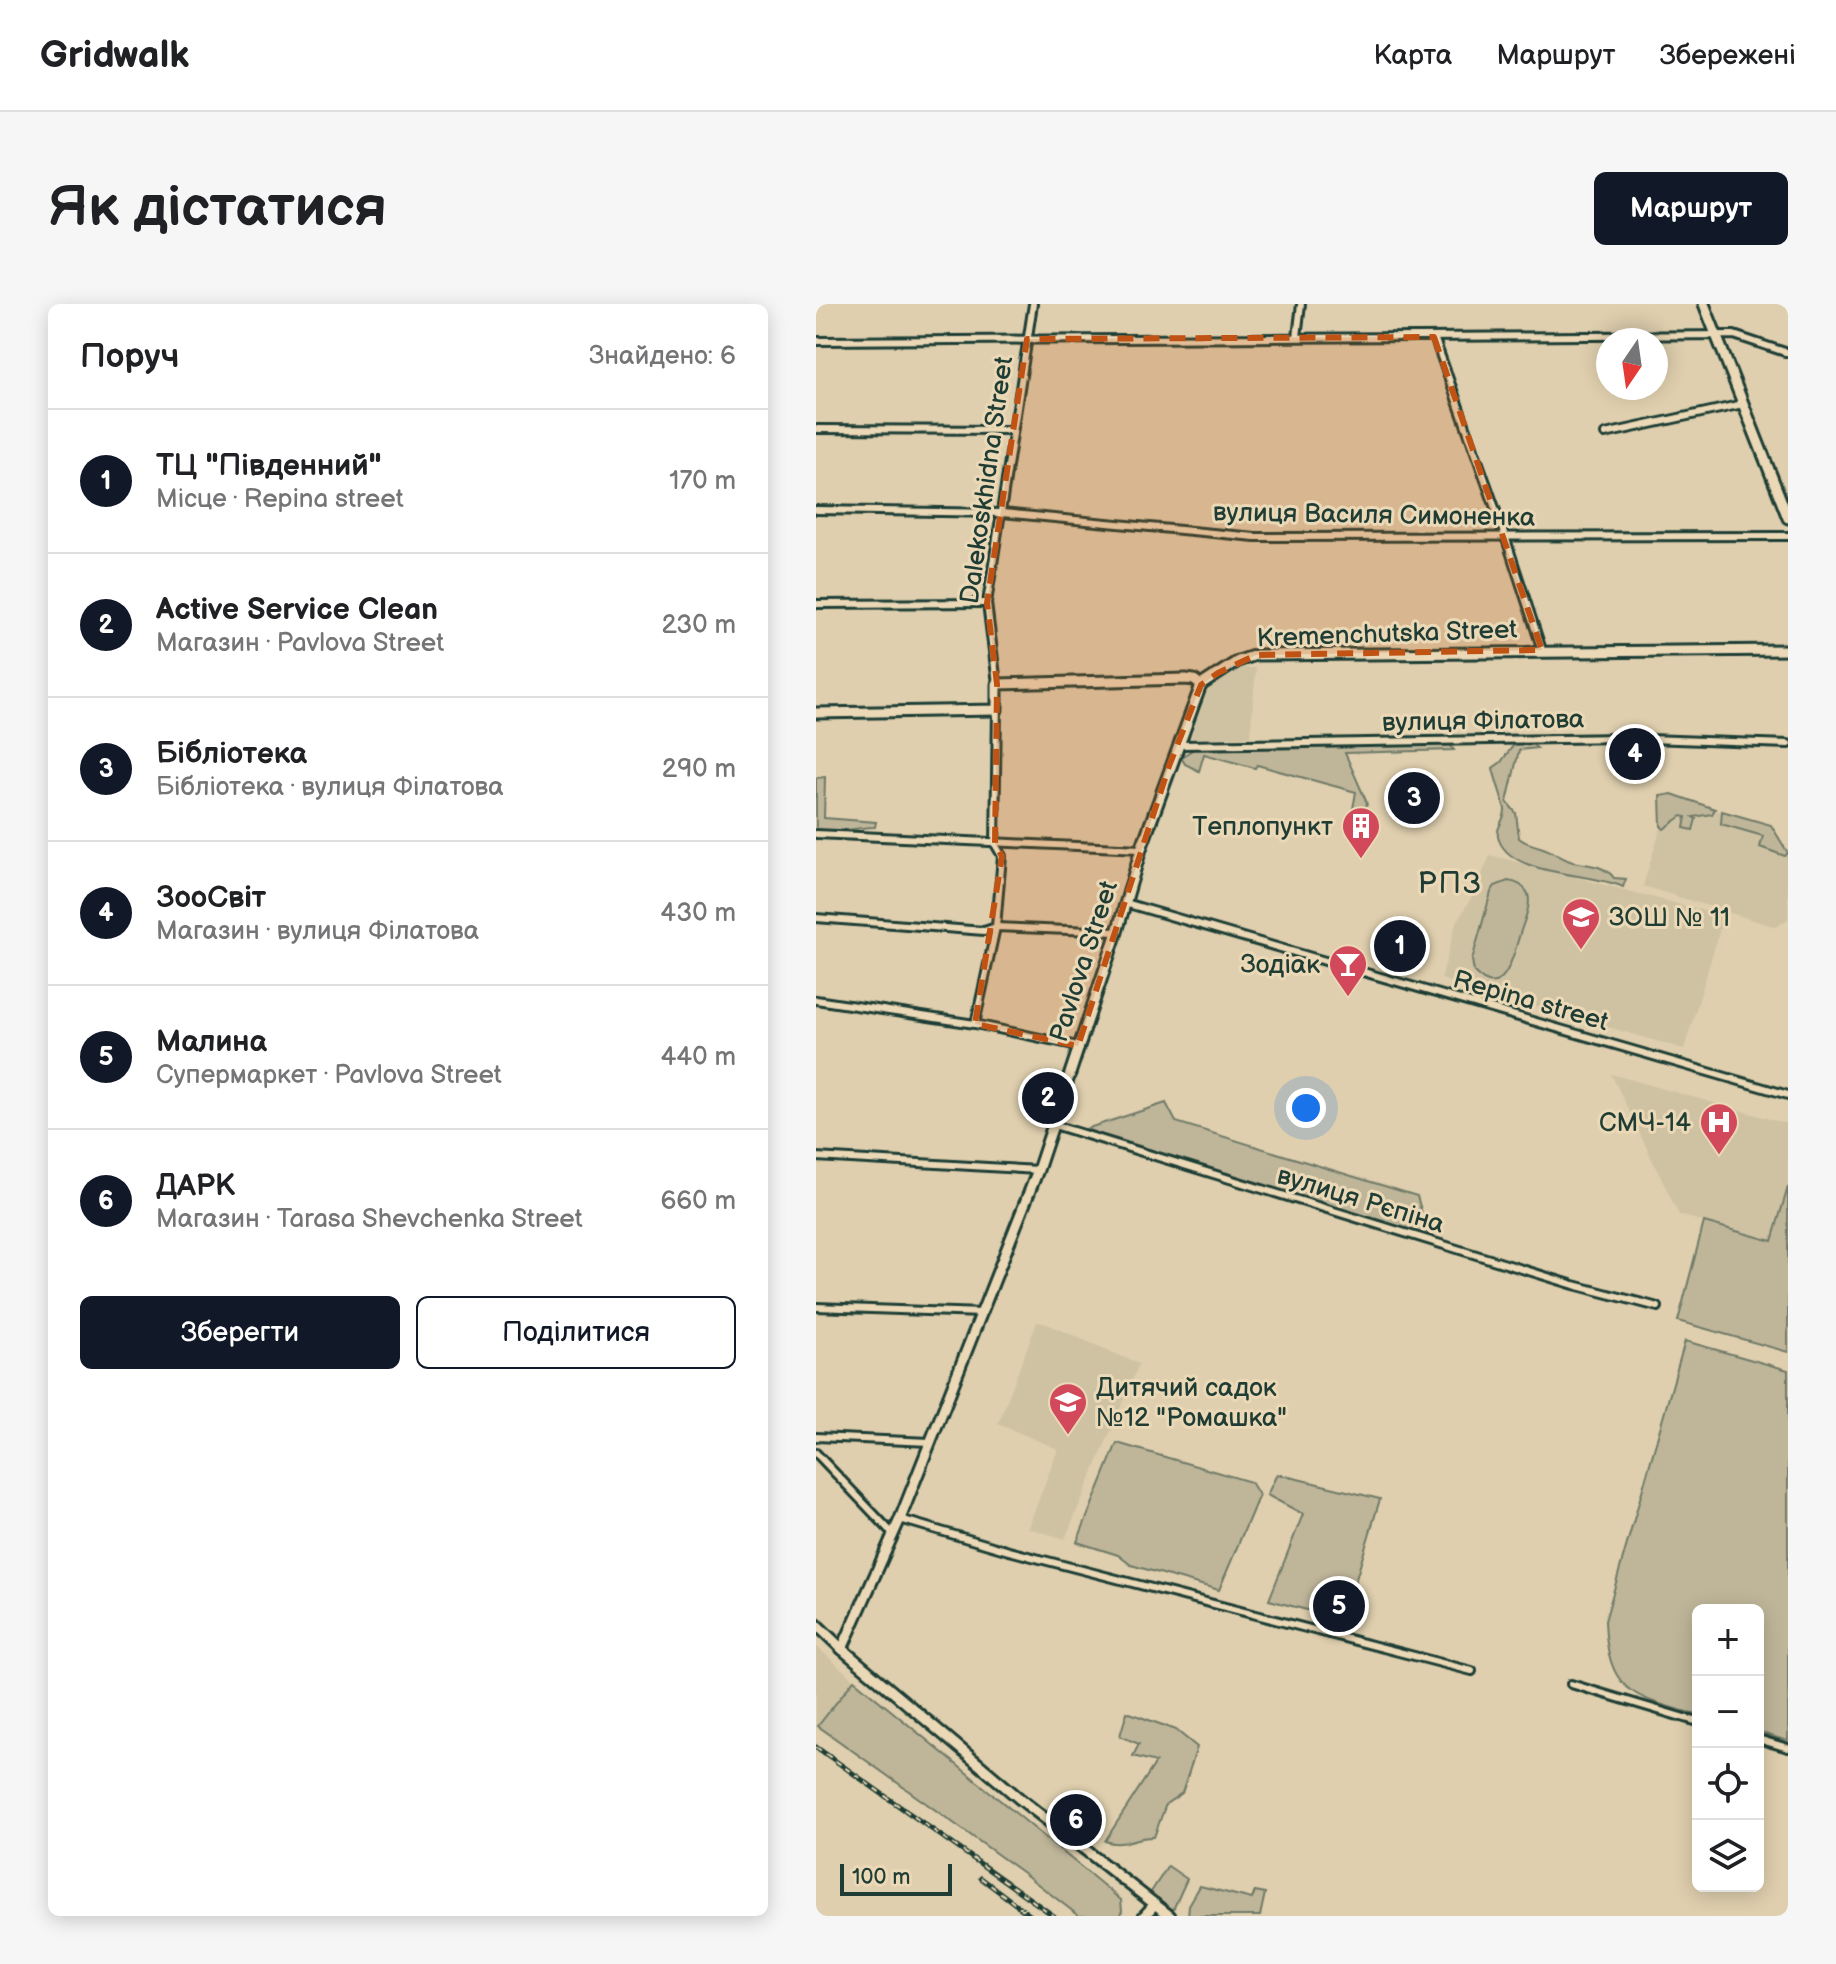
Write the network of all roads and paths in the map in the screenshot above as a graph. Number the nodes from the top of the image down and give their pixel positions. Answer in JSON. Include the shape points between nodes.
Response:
{"nodes":[{"id":1,"x":1033,"y":304,"type":"edge"},
{"id":2,"x":1301,"y":304,"type":"edge"},
{"id":3,"x":1704,"y":304,"type":"edge"},
{"id":4,"x":1716,"y":335,"type":"junction"},
{"id":5,"x":1297,"y":337,"type":"junction"},
{"id":6,"x":1434,"y":337,"type":"junction"},
{"id":7,"x":1027,"y":339,"type":"junction"},
{"id":8,"x":816,"y":341,"type":"edge"},
{"id":9,"x":1788,"y":353,"type":"edge"},
{"id":10,"x":1743,"y":404,"type":"junction"},
{"id":11,"x":816,"y":429,"type":"edge"},
{"id":12,"x":1012,"y":430,"type":"junction"},
{"id":13,"x":1605,"y":434,"type":"dead end"},
{"id":14,"x":816,"y":510,"type":"edge"},
{"id":15,"x":1002,"y":513,"type":"junction"},
{"id":16,"x":1788,"y":518,"type":"edge"},
{"id":17,"x":1505,"y":536,"type":"junction"},
{"id":18,"x":1788,"y":536,"type":"edge"},
{"id":19,"x":987,"y":603,"type":"junction"},
{"id":20,"x":816,"y":604,"type":"edge"},
{"id":21,"x":1542,"y":650,"type":"junction"},
{"id":22,"x":1788,"y":650,"type":"edge"},
{"id":23,"x":997,"y":684,"type":"junction"},
{"id":24,"x":1201,"y":685,"type":"junction"},
{"id":25,"x":997,"y":710,"type":"junction"},
{"id":26,"x":816,"y":713,"type":"edge"},
{"id":27,"x":1788,"y":744,"type":"edge"},
{"id":28,"x":1179,"y":745,"type":"junction"},
{"id":29,"x":816,"y":834,"type":"edge"},
{"id":30,"x":995,"y":844,"type":"junction"},
{"id":31,"x":1141,"y":849,"type":"junction"},
{"id":32,"x":1125,"y":903,"type":"junction"},
{"id":33,"x":816,"y":918,"type":"edge"},
{"id":34,"x":996,"y":927,"type":"junction"},
{"id":35,"x":1117,"y":932,"type":"junction"},
{"id":36,"x":816,"y":1000,"type":"edge"},
{"id":37,"x":975,"y":1024,"type":"junction"},
{"id":38,"x":1078,"y":1046,"type":"junction"},
{"id":39,"x":1788,"y":1095,"type":"edge"},
{"id":40,"x":1054,"y":1125,"type":"junction"},
{"id":41,"x":816,"y":1157,"type":"edge"},
{"id":42,"x":1038,"y":1170,"type":"junction"},
{"id":43,"x":816,"y":1307,"type":"edge"},
{"id":44,"x":1658,"y":1307,"type":"dead end"},
{"id":45,"x":982,"y":1313,"type":"junction"},
{"id":46,"x":816,"y":1437,"type":"edge"},
{"id":47,"x":930,"y":1442,"type":"junction"},
{"id":48,"x":816,"y":1453,"type":"edge"},
{"id":49,"x":900,"y":1519,"type":"junction"},
{"id":50,"x":893,"y":1534,"type":"junction"},
{"id":51,"x":816,"y":1624,"type":"edge"},
{"id":52,"x":842,"y":1649,"type":"junction"},
{"id":53,"x":1472,"y":1671,"type":"dead end"},
{"id":54,"x":1571,"y":1684,"type":"dead end"},
{"id":55,"x":1692,"y":1720,"type":"edge"},
{"id":56,"x":1764,"y":1741,"type":"edge"},
{"id":57,"x":1788,"y":1748,"type":"edge"},
{"id":58,"x":1155,"y":1904,"type":"junction"},
{"id":59,"x":1144,"y":1916,"type":"edge"},
{"id":60,"x":1170,"y":1916,"type":"edge"}],
"edges":[{"from":1,"to":7,"type":"street","name":"Dalekoskhidna Street"},
{"from":2,"to":5,"type":"street"},
{"from":3,"to":4,"type":"street"},
{"from":4,"to":6,"type":"street"},
{"from":4,"to":9,"type":"street","via":[[1734,335]]},
{"from":4,"to":10,"type":"street"},
{"from":5,"to":6,"type":"street"},
{"from":5,"to":7,"type":"street"},
{"from":6,"to":17,"type":"street"},
{"from":7,"to":8,"type":"street"},
{"from":7,"to":12,"type":"street","name":"Dalekoskhidna Street"},
{"from":10,"to":13,"type":"street"},
{"from":10,"to":16,"type":"street"},
{"from":11,"to":12,"type":"street"},
{"from":12,"to":15,"type":"street","name":"Dalekoskhidna Street"},
{"from":14,"to":15,"type":"street","name":"вулиця Василя Симоненка"},
{"from":15,"to":17,"type":"street","name":"вулиця Василя Симоненка","via":[[1255,537]]},
{"from":15,"to":19,"type":"street","name":"Dalekoskhidna Street"},
{"from":17,"to":18,"type":"street","name":"вулиця Василя Симоненка"},
{"from":17,"to":21,"type":"street"},
{"from":19,"to":20,"type":"street"},
{"from":19,"to":23,"type":"street","name":"Dalekoskhidna Street"},
{"from":21,"to":22,"type":"street","name":"Kremenchutska Street"},
{"from":21,"to":24,"type":"street","name":"Kremenchutska Street","via":[[1256,655]]},
{"from":23,"to":24,"type":"street","via":[[1186,679]]},
{"from":23,"to":25,"type":"street","name":"Dalekoskhidna Street"},
{"from":24,"to":28,"type":"street","name":"Pavlova Street"},
{"from":25,"to":26,"type":"street"},
{"from":25,"to":30,"type":"street"},
{"from":27,"to":28,"type":"street","name":"вулиця Філатова","via":[[1621,738]]},
{"from":28,"to":31,"type":"street","name":"Pavlova Street"},
{"from":29,"to":30,"type":"street"},
{"from":30,"to":31,"type":"street"},
{"from":30,"to":34,"type":"street","via":[[1002,856]]},
{"from":31,"to":32,"type":"street","name":"Pavlova Street"},
{"from":32,"to":35,"type":"street","name":"Pavlova Street"},
{"from":32,"to":39,"type":"street","name":"Repina street"},
{"from":33,"to":34,"type":"street","via":[[984,931]]},
{"from":34,"to":35,"type":"street"},
{"from":34,"to":37,"type":"street"},
{"from":35,"to":38,"type":"street","name":"Pavlova Street"},
{"from":36,"to":37,"type":"street"},
{"from":37,"to":38,"type":"street"},
{"from":38,"to":40,"type":"street","name":"Pavlova Street"},
{"from":40,"to":42,"type":"street","name":"Pavlova Street"},
{"from":40,"to":44,"type":"street","name":"вулиця Рєпіна"},
{"from":41,"to":42,"type":"street"},
{"from":42,"to":45,"type":"street","name":"Pavlova Street"},
{"from":43,"to":45,"type":"street"},
{"from":45,"to":47,"type":"street","name":"Pavlova Street"},
{"from":46,"to":47,"type":"street"},
{"from":47,"to":49,"type":"street","name":"Pavlova Street"},
{"from":48,"to":50,"type":"street"},
{"from":49,"to":50,"type":"street","name":"Pavlova Street"},
{"from":49,"to":53,"type":"street"},
{"from":50,"to":52,"type":"street","name":"Pavlova Street"},
{"from":51,"to":52,"type":"street"},
{"from":52,"to":58,"type":"street"},
{"from":54,"to":55,"type":"street"},
{"from":56,"to":57,"type":"street"},
{"from":58,"to":59,"type":"street"},
{"from":58,"to":60,"type":"street"}]}
